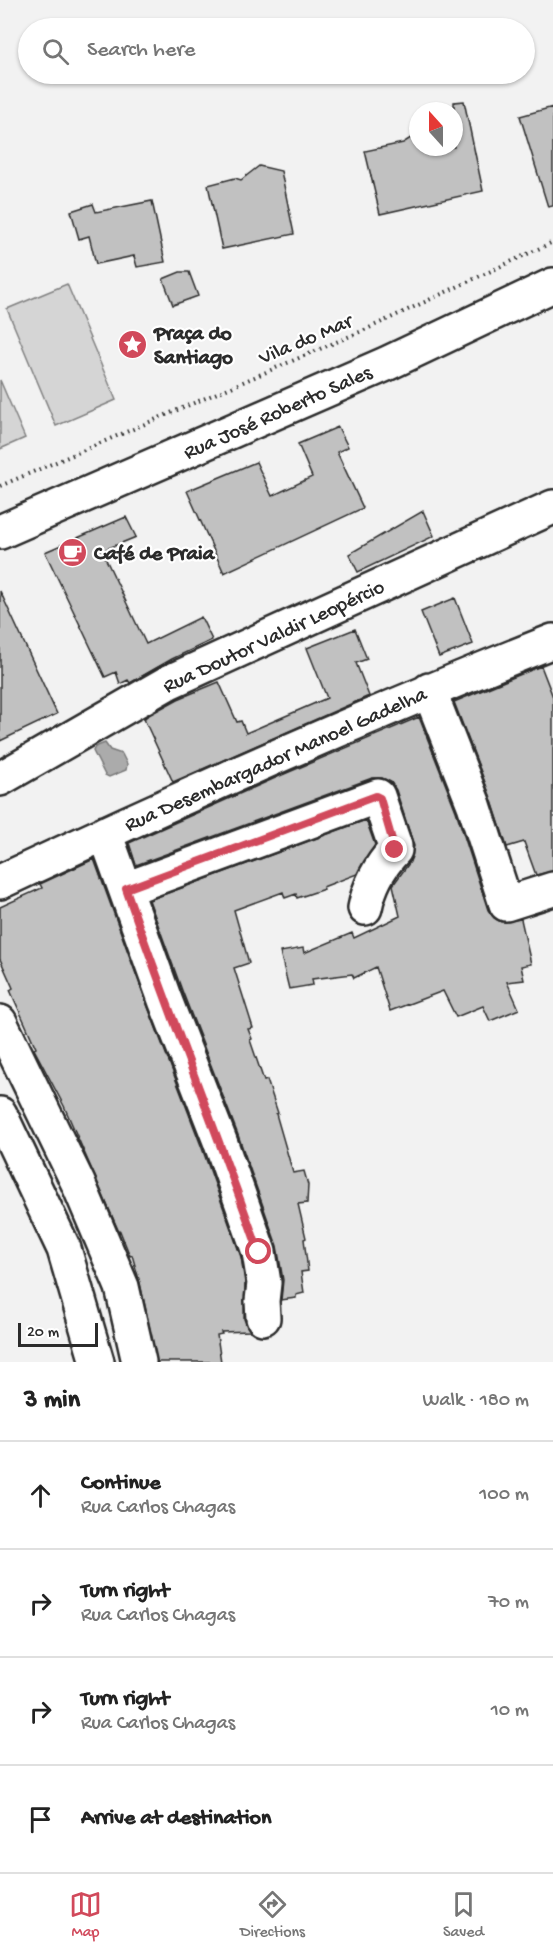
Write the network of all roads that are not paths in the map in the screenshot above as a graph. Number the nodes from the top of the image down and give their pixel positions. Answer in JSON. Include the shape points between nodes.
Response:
{"nodes":[{"id":1,"x":553,"y":285,"type":"edge"},
{"id":2,"x":553,"y":507,"type":"edge"},
{"id":3,"x":0,"y":532,"type":"edge"},
{"id":4,"x":553,"y":641,"type":"edge"},
{"id":5,"x":429,"y":690,"type":"junction"},
{"id":6,"x":0,"y":779,"type":"edge"},
{"id":7,"x":105,"y":833,"type":"junction"},
{"id":8,"x":0,"y":882,"type":"edge"},
{"id":9,"x":126,"y":889,"type":"junction"},
{"id":10,"x":553,"y":889,"type":"edge"},
{"id":11,"x":365,"y":909,"type":"dead end"},
{"id":12,"x":0,"y":1022,"type":"edge"},
{"id":13,"x":0,"y":1114,"type":"edge"},
{"id":14,"x":263,"y":1318,"type":"dead end"},
{"id":15,"x":97,"y":1362,"type":"edge"},
{"id":16,"x":139,"y":1362,"type":"edge"}],
"edges":[{"from":1,"to":3,"type":"main road","name":"Rua José Roberto Sales","via":[[386,364]]},
{"from":2,"to":6,"type":"main road","name":"Rua Doutor Valdir Leopércio","via":[[169,682]]},
{"from":4,"to":5,"type":"main road","name":"Rua Desembargador Manoel Gadelha"},
{"from":5,"to":7,"type":"main road","name":"Rua Desembargador Manoel Gadelha"},
{"from":5,"to":10,"type":"main road","via":[[474,805],[506,904]]},
{"from":7,"to":8,"type":"main road","name":"Rua Desembargador Manoel Gadelha"},
{"from":7,"to":9,"type":"main road"},
{"from":9,"to":11,"type":"main road","via":[[378,796],[395,850],[383,862]]},
{"from":9,"to":14,"type":"main road","via":[[259,1252],[264,1283]]},
{"from":12,"to":16,"type":"main road","via":[[78,1183],[122,1287]]},
{"from":13,"to":15,"type":"main road","via":[[67,1257]]}]}
